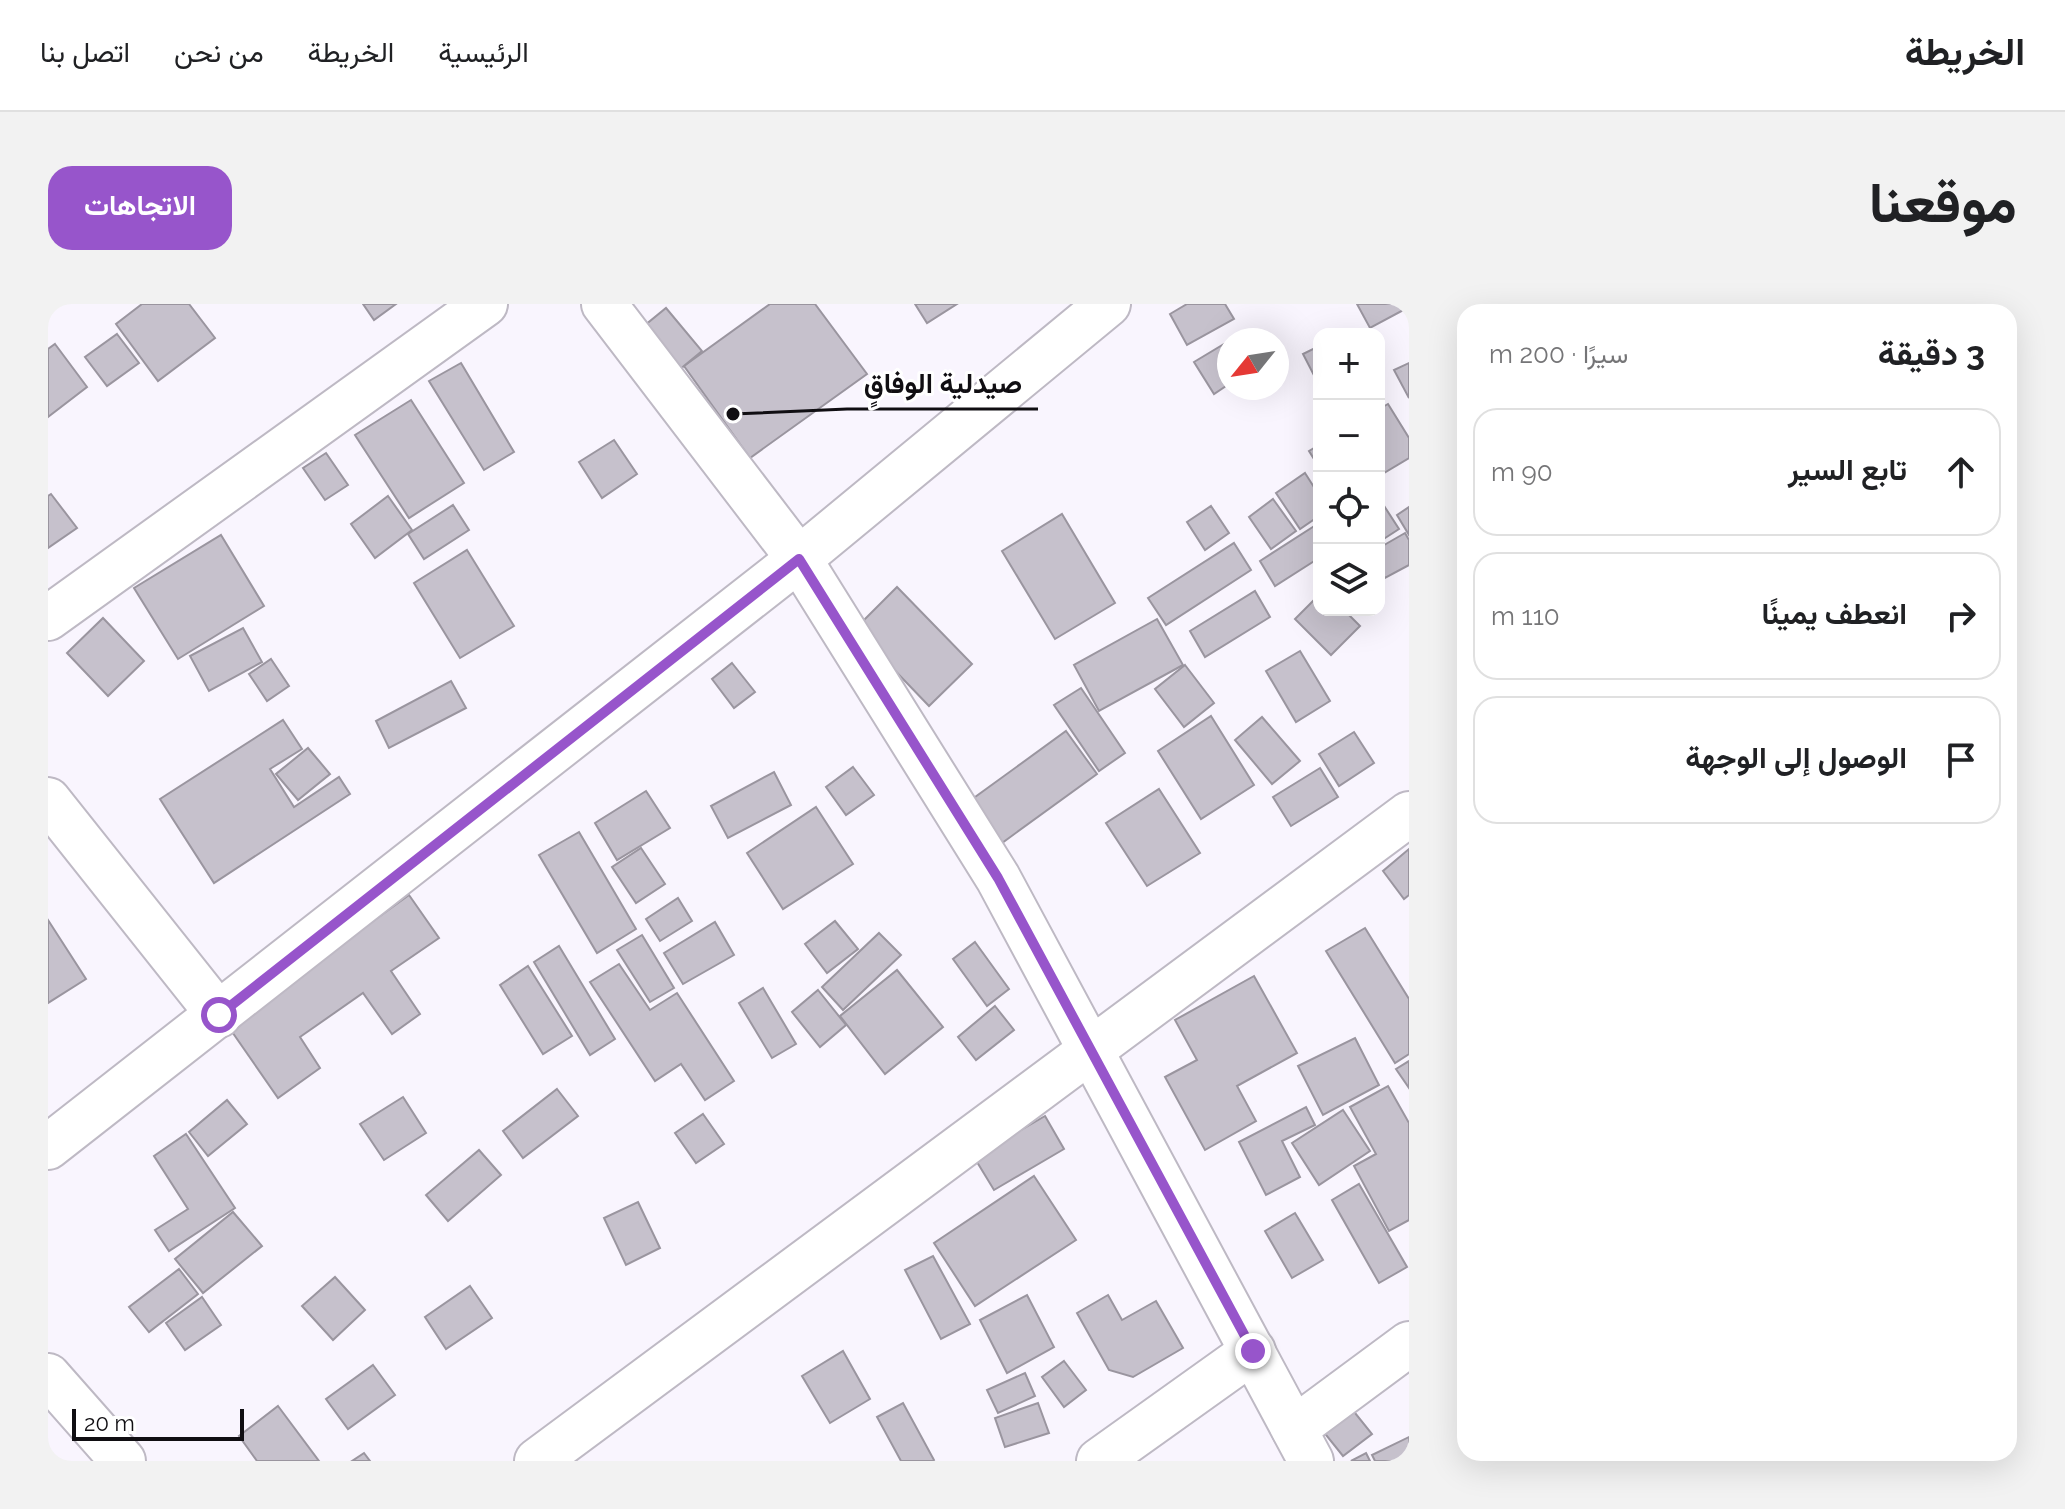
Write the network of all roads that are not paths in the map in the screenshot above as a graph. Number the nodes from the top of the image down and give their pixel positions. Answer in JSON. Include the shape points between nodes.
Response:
{"nodes":[{"id":1,"x":485,"y":304,"type":"edge"},
{"id":2,"x":604,"y":304,"type":"edge"},
{"id":3,"x":1096,"y":308,"type":"edge"},
{"id":4,"x":799,"y":559,"type":"junction"},
{"id":5,"x":48,"y":618,"type":"edge"},
{"id":6,"x":48,"y":800,"type":"edge"},
{"id":7,"x":1409,"y":814,"type":"edge"},
{"id":8,"x":219,"y":1015,"type":"junction"},
{"id":9,"x":1090,"y":1048,"type":"junction"},
{"id":10,"x":48,"y":1147,"type":"edge"},
{"id":11,"x":1409,"y":1344,"type":"edge"},
{"id":12,"x":1253,"y":1351,"type":"junction"},
{"id":13,"x":56,"y":1396,"type":"edge"},
{"id":14,"x":1302,"y":1445,"type":"edge"},
{"id":15,"x":123,"y":1461,"type":"edge"},
{"id":16,"x":537,"y":1461,"type":"edge"},
{"id":17,"x":1099,"y":1461,"type":"edge"}],
"edges":[{"from":1,"to":5,"type":"street"},
{"from":2,"to":4,"type":"street"},
{"from":3,"to":4,"type":"street"},
{"from":4,"to":8,"type":"street"},
{"from":4,"to":9,"type":"street","via":[[998,878]]},
{"from":6,"to":8,"type":"street"},
{"from":7,"to":9,"type":"street"},
{"from":8,"to":10,"type":"street"},
{"from":9,"to":12,"type":"street"},
{"from":9,"to":16,"type":"street"},
{"from":11,"to":14,"type":"street"},
{"from":12,"to":14,"type":"street"},
{"from":12,"to":17,"type":"street"},
{"from":13,"to":15,"type":"street"}]}
